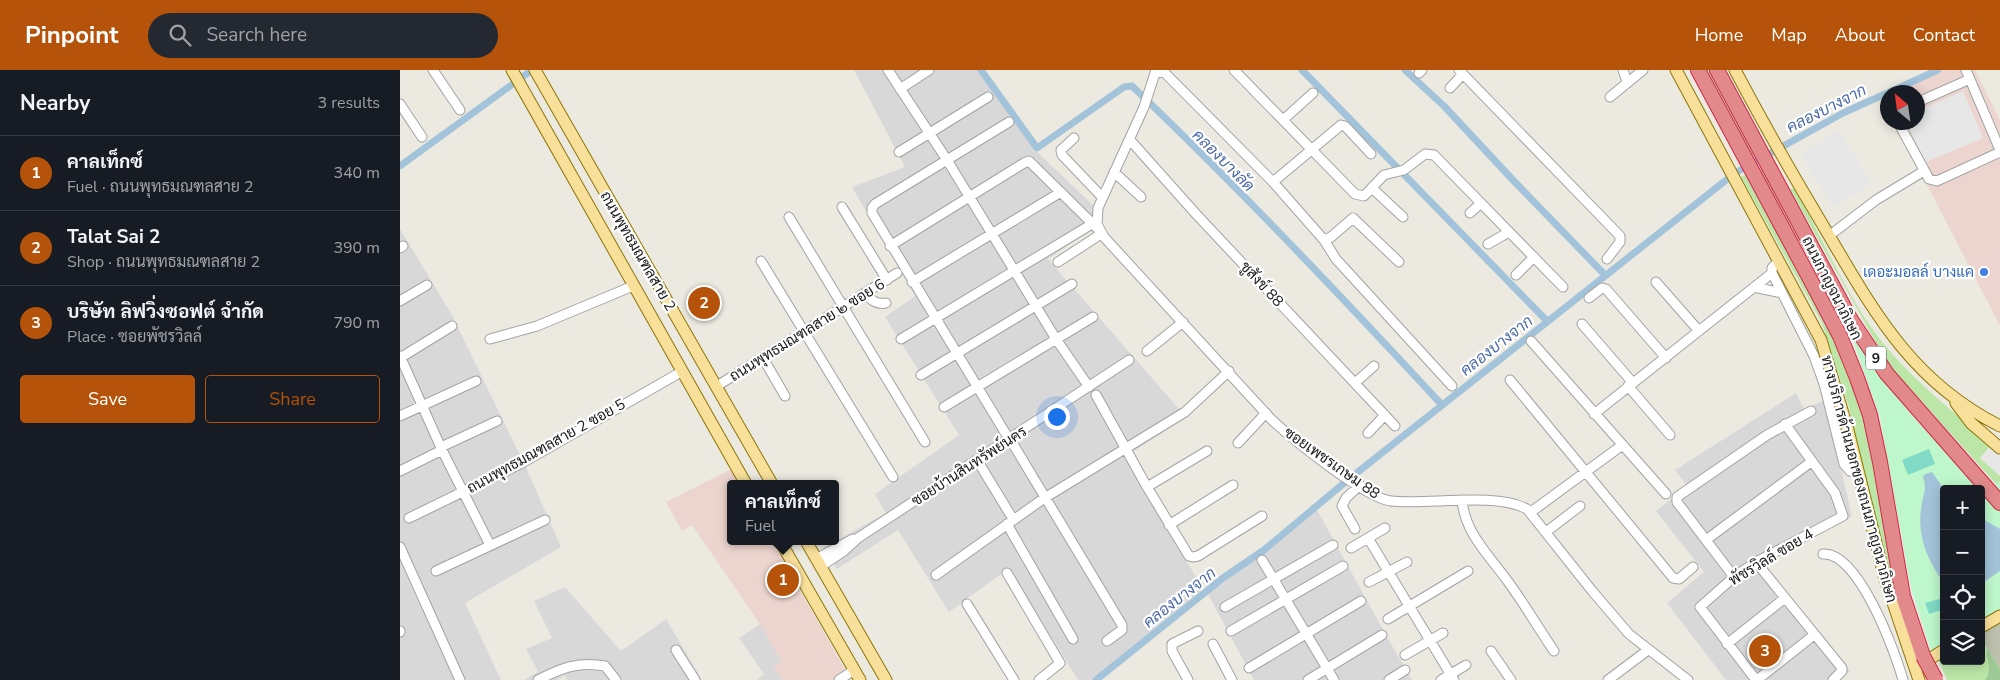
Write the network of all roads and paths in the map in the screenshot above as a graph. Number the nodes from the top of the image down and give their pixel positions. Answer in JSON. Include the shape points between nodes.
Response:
{"nodes":[{"id":1,"x":433,"y":70,"type":"edge"},
{"id":2,"x":512,"y":70,"type":"edge"},
{"id":3,"x":535,"y":70,"type":"edge"},
{"id":4,"x":888,"y":70,"type":"edge"},
{"id":5,"x":930,"y":70,"type":"edge"},
{"id":6,"x":1234,"y":70,"type":"edge"},
{"id":7,"x":1622,"y":70,"type":"edge"},
{"id":8,"x":1643,"y":70,"type":"edge"},
{"id":9,"x":1676,"y":70,"type":"edge"},
{"id":10,"x":1698,"y":70,"type":"edge"},
{"id":11,"x":1717,"y":70,"type":"edge"},
{"id":12,"x":1735,"y":70,"type":"edge"},
{"id":13,"x":1966,"y":70,"type":"edge"},
{"id":14,"x":1160,"y":71,"type":"edge"},
{"id":15,"x":1461,"y":72,"type":"edge"},
{"id":16,"x":1970,"y":79,"type":"junction"},
{"id":17,"x":1627,"y":82,"type":"junction"},
{"id":18,"x":1450,"y":88,"type":"dead end"},
{"id":19,"x":900,"y":89,"type":"junction"},
{"id":20,"x":1313,"y":93,"type":"dead end"},
{"id":21,"x":988,"y":97,"type":"dead end"},
{"id":22,"x":1610,"y":97,"type":"dead end"},
{"id":23,"x":1925,"y":99,"type":"edge"},
{"id":24,"x":400,"y":104,"type":"edge"},
{"id":25,"x":460,"y":110,"type":"dead end"},
{"id":26,"x":1283,"y":120,"type":"junction"},
{"id":27,"x":1010,"y":122,"type":"dead end"},
{"id":28,"x":1901,"y":130,"type":"edge"},
{"id":29,"x":930,"y":133,"type":"junction"},
{"id":30,"x":422,"y":137,"type":"dead end"},
{"id":31,"x":1074,"y":138,"type":"dead end"},
{"id":32,"x":1130,"y":140,"type":"junction"},
{"id":33,"x":1311,"y":149,"type":"junction"},
{"id":34,"x":2000,"y":151,"type":"edge"},
{"id":35,"x":899,"y":152,"type":"dead end"},
{"id":36,"x":1370,"y":154,"type":"dead end"},
{"id":37,"x":947,"y":160,"type":"junction"},
{"id":38,"x":1114,"y":172,"type":"junction"},
{"id":39,"x":1919,"y":173,"type":"junction"},
{"id":40,"x":1273,"y":182,"type":"junction"},
{"id":41,"x":1373,"y":189,"type":"junction"},
{"id":42,"x":1061,"y":192,"type":"junction"},
{"id":43,"x":1102,"y":197,"type":"junction"},
{"id":44,"x":1141,"y":197,"type":"dead end"},
{"id":45,"x":608,"y":198,"type":"junction"},
{"id":46,"x":969,"y":198,"type":"junction"},
{"id":47,"x":1481,"y":203,"type":"junction"},
{"id":48,"x":589,"y":205,"type":"junction"},
{"id":49,"x":842,"y":206,"type":"dead end"},
{"id":50,"x":1470,"y":213,"type":"dead end"},
{"id":51,"x":789,"y":217,"type":"dead end"},
{"id":52,"x":1403,"y":217,"type":"dead end"},
{"id":53,"x":620,"y":218,"type":"junction"},
{"id":54,"x":1092,"y":224,"type":"junction"},
{"id":55,"x":602,"y":230,"type":"junction"},
{"id":56,"x":1100,"y":232,"type":"junction"},
{"id":57,"x":1510,"y":232,"type":"junction"},
{"id":58,"x":992,"y":234,"type":"junction"},
{"id":59,"x":1829,"y":236,"type":"junction"},
{"id":60,"x":1324,"y":240,"type":"junction"},
{"id":61,"x":1488,"y":244,"type":"dead end"},
{"id":62,"x":890,"y":246,"type":"junction"},
{"id":63,"x":1534,"y":257,"type":"junction"},
{"id":64,"x":1607,"y":259,"type":"dead end"},
{"id":65,"x":761,"y":261,"type":"dead end"},
{"id":66,"x":1058,"y":262,"type":"dead end"},
{"id":67,"x":1399,"y":262,"type":"dead end"},
{"id":68,"x":1779,"y":262,"type":"junction"},
{"id":69,"x":1014,"y":271,"type":"junction"},
{"id":70,"x":897,"y":272,"type":"dead end"},
{"id":71,"x":1772,"y":273,"type":"junction"},
{"id":72,"x":1516,"y":275,"type":"dead end"},
{"id":73,"x":887,"y":280,"type":"junction"},
{"id":74,"x":912,"y":282,"type":"junction"},
{"id":75,"x":1656,"y":282,"type":"dead end"},
{"id":76,"x":1072,"y":284,"type":"dead end"},
{"id":77,"x":427,"y":285,"type":"dead end"},
{"id":78,"x":633,"y":286,"type":"junction"},
{"id":79,"x":1754,"y":287,"type":"junction"},
{"id":80,"x":1563,"y":288,"type":"dead end"},
{"id":81,"x":1782,"y":293,"type":"junction"},
{"id":82,"x":866,"y":294,"type":"junction"},
{"id":83,"x":1589,"y":298,"type":"dead end"},
{"id":84,"x":400,"y":301,"type":"edge"},
{"id":85,"x":886,"y":303,"type":"dead end"},
{"id":86,"x":1035,"y":305,"type":"junction"},
{"id":87,"x":844,"y":307,"type":"junction"},
{"id":88,"x":1093,"y":317,"type":"dead end"},
{"id":89,"x":934,"y":319,"type":"junction"},
{"id":90,"x":1183,"y":322,"type":"junction"},
{"id":91,"x":1582,"y":324,"type":"dead end"},
{"id":92,"x":452,"y":326,"type":"dead end"},
{"id":93,"x":1699,"y":331,"type":"junction"},
{"id":94,"x":804,"y":332,"type":"junction"},
{"id":95,"x":490,"y":339,"type":"dead end"},
{"id":96,"x":901,"y":339,"type":"dead end"},
{"id":97,"x":1056,"y":339,"type":"junction"},
{"id":98,"x":1531,"y":341,"type":"dead end"},
{"id":99,"x":1147,"y":351,"type":"dead end"},
{"id":100,"x":955,"y":353,"type":"junction"},
{"id":101,"x":400,"y":357,"type":"edge"},
{"id":102,"x":762,"y":358,"type":"junction"},
{"id":103,"x":1666,"y":358,"type":"junction"},
{"id":104,"x":1129,"y":360,"type":"dead end"},
{"id":105,"x":1374,"y":366,"type":"dead end"},
{"id":106,"x":680,"y":372,"type":"junction"},
{"id":107,"x":1229,"y":372,"type":"junction"},
{"id":108,"x":921,"y":375,"type":"dead end"},
{"id":109,"x":1510,"y":380,"type":"dead end"},
{"id":110,"x":476,"y":381,"type":"dead end"},
{"id":111,"x":1355,"y":383,"type":"junction"},
{"id":112,"x":1631,"y":384,"type":"junction"},
{"id":113,"x":717,"y":386,"type":"junction"},
{"id":114,"x":1452,"y":386,"type":"dead end"},
{"id":115,"x":977,"y":387,"type":"junction"},
{"id":116,"x":1089,"y":387,"type":"junction"},
{"id":117,"x":1096,"y":395,"type":"dead end"},
{"id":118,"x":785,"y":396,"type":"dead end"},
{"id":119,"x":1952,"y":397,"type":"junction"},
{"id":120,"x":423,"y":406,"type":"junction"},
{"id":121,"x":944,"y":407,"type":"dead end"},
{"id":122,"x":1811,"y":411,"type":"dead end"},
{"id":123,"x":1266,"y":413,"type":"junction"},
{"id":124,"x":1594,"y":414,"type":"junction"},
{"id":125,"x":1385,"y":415,"type":"junction"},
{"id":126,"x":400,"y":416,"type":"edge"},
{"id":127,"x":497,"y":421,"type":"dead end"},
{"id":128,"x":1785,"y":424,"type":"junction"},
{"id":129,"x":1396,"y":426,"type":"dead end"},
{"id":130,"x":2000,"y":426,"type":"edge"},
{"id":131,"x":1843,"y":432,"type":"junction"},
{"id":132,"x":1368,"y":433,"type":"dead end"},
{"id":133,"x":1670,"y":435,"type":"dead end"},
{"id":134,"x":1011,"y":441,"type":"junction"},
{"id":135,"x":925,"y":442,"type":"dead end"},
{"id":136,"x":1238,"y":443,"type":"dead end"},
{"id":137,"x":1621,"y":446,"type":"junction"},
{"id":138,"x":442,"y":448,"type":"junction"},
{"id":139,"x":2000,"y":448,"type":"edge"},
{"id":140,"x":1126,"y":449,"type":"junction"},
{"id":141,"x":1207,"y":451,"type":"dead end"},
{"id":142,"x":977,"y":460,"type":"junction"},
{"id":143,"x":1811,"y":462,"type":"junction"},
{"id":144,"x":400,"y":471,"type":"edge"},
{"id":145,"x":1585,"y":472,"type":"junction"},
{"id":146,"x":893,"y":477,"type":"dead end"},
{"id":147,"x":744,"y":480,"type":"edge"},
{"id":148,"x":770,"y":480,"type":"edge"},
{"id":149,"x":1357,"y":483,"type":"junction"},
{"id":150,"x":1233,"y":485,"type":"dead end"},
{"id":151,"x":1146,"y":487,"type":"junction"},
{"id":152,"x":464,"y":491,"type":"junction"},
{"id":153,"x":1666,"y":494,"type":"dead end"},
{"id":154,"x":1046,"y":497,"type":"junction"},
{"id":155,"x":1462,"y":500,"type":"junction"},
{"id":156,"x":2000,"y":503,"type":"edge"},
{"id":157,"x":1580,"y":506,"type":"dead end"},
{"id":158,"x":1531,"y":512,"type":"junction"},
{"id":159,"x":1262,"y":516,"type":"dead end"},
{"id":160,"x":409,"y":518,"type":"dead end"},
{"id":161,"x":545,"y":520,"type":"dead end"},
{"id":162,"x":1010,"y":521,"type":"junction"},
{"id":163,"x":1169,"y":525,"type":"junction"},
{"id":164,"x":1385,"y":528,"type":"dead end"},
{"id":165,"x":1355,"y":529,"type":"dead end"},
{"id":166,"x":1546,"y":532,"type":"junction"},
{"id":167,"x":1368,"y":538,"type":"junction"},
{"id":168,"x":1706,"y":540,"type":"junction"},
{"id":169,"x":490,"y":545,"type":"junction"},
{"id":170,"x":782,"y":545,"type":"edge"},
{"id":171,"x":808,"y":545,"type":"edge"},
{"id":172,"x":1333,"y":545,"type":"dead end"},
{"id":173,"x":400,"y":547,"type":"edge"},
{"id":174,"x":1352,"y":548,"type":"dead end"},
{"id":175,"x":1823,"y":554,"type":"dead end"},
{"id":176,"x":1262,"y":560,"type":"dead end"},
{"id":177,"x":1406,"y":562,"type":"dead end"},
{"id":178,"x":1756,"y":562,"type":"junction"},
{"id":179,"x":818,"y":563,"type":"junction"},
{"id":180,"x":1344,"y":566,"type":"dead end"},
{"id":181,"x":1693,"y":567,"type":"dead end"},
{"id":182,"x":436,"y":571,"type":"dead end"},
{"id":183,"x":1468,"y":571,"type":"dead end"},
{"id":184,"x":1387,"y":572,"type":"junction"},
{"id":185,"x":1007,"y":573,"type":"dead end"},
{"id":186,"x":936,"y":575,"type":"dead end"},
{"id":187,"x":1734,"y":577,"type":"junction"},
{"id":188,"x":1274,"y":579,"type":"junction"},
{"id":189,"x":1369,"y":582,"type":"dead end"},
{"id":190,"x":1785,"y":598,"type":"junction"},
{"id":191,"x":1286,"y":600,"type":"junction"},
{"id":192,"x":1361,"y":602,"type":"dead end"},
{"id":193,"x":967,"y":604,"type":"dead end"},
{"id":194,"x":1225,"y":607,"type":"dead end"},
{"id":195,"x":1408,"y":607,"type":"junction"},
{"id":196,"x":2000,"y":616,"type":"edge"},
{"id":197,"x":1388,"y":619,"type":"dead end"},
{"id":198,"x":1985,"y":625,"type":"edge"},
{"id":199,"x":1198,"y":630,"type":"dead end"},
{"id":200,"x":1231,"y":631,"type":"dead end"},
{"id":201,"x":1443,"y":633,"type":"dead end"},
{"id":202,"x":1306,"y":634,"type":"junction"},
{"id":203,"x":1382,"y":635,"type":"dead end"},
{"id":204,"x":1814,"y":635,"type":"junction"},
{"id":205,"x":1073,"y":638,"type":"dead end"},
{"id":206,"x":1107,"y":641,"type":"dead end"},
{"id":207,"x":1429,"y":641,"type":"junction"},
{"id":208,"x":1214,"y":644,"type":"dead end"},
{"id":209,"x":1726,"y":644,"type":"junction"},
{"id":210,"x":676,"y":650,"type":"dead end"},
{"id":211,"x":1648,"y":650,"type":"junction"},
{"id":212,"x":1491,"y":651,"type":"dead end"},
{"id":213,"x":1554,"y":651,"type":"dead end"},
{"id":214,"x":1940,"y":652,"type":"edge"},
{"id":215,"x":1405,"y":655,"type":"dead end"},
{"id":216,"x":1923,"y":656,"type":"junction"},
{"id":217,"x":1466,"y":665,"type":"dead end"},
{"id":218,"x":1249,"y":668,"type":"dead end"},
{"id":219,"x":1915,"y":668,"type":"junction"},
{"id":220,"x":1327,"y":669,"type":"junction"},
{"id":221,"x":1405,"y":670,"type":"dead end"},
{"id":222,"x":857,"y":675,"type":"edge"},
{"id":223,"x":1452,"y":677,"type":"edge"},
{"id":224,"x":460,"y":680,"type":"edge"},
{"id":225,"x":538,"y":680,"type":"edge"},
{"id":226,"x":616,"y":680,"type":"edge"},
{"id":227,"x":695,"y":680,"type":"edge"},
{"id":228,"x":839,"y":680,"type":"edge"},
{"id":229,"x":886,"y":680,"type":"edge"},
{"id":230,"x":1014,"y":680,"type":"edge"},
{"id":231,"x":1039,"y":680,"type":"edge"},
{"id":232,"x":1188,"y":680,"type":"edge"},
{"id":233,"x":1232,"y":680,"type":"edge"},
{"id":234,"x":1308,"y":680,"type":"edge"},
{"id":235,"x":1334,"y":680,"type":"edge"},
{"id":236,"x":1389,"y":680,"type":"edge"},
{"id":237,"x":1441,"y":680,"type":"edge"},
{"id":238,"x":1512,"y":680,"type":"edge"},
{"id":239,"x":1608,"y":680,"type":"edge"},
{"id":240,"x":1688,"y":680,"type":"edge"},
{"id":241,"x":1756,"y":680,"type":"edge"},
{"id":242,"x":1832,"y":680,"type":"edge"},
{"id":243,"x":1903,"y":680,"type":"edge"},
{"id":244,"x":1919,"y":680,"type":"edge"},
{"id":245,"x":1932,"y":680,"type":"edge"},
{"id":246,"x":1936,"y":680,"type":"edge"}],
"edges":[{"from":1,"to":25,"type":"street"},
{"from":2,"to":48,"type":"main road","name":"ถนนพุทธมณฑลสาย 2"},
{"from":3,"to":45,"type":"main road","name":"ถนนพุทธมณฑลสาย 2"},
{"from":4,"to":19,"type":"street"},
{"from":5,"to":19,"type":"street"},
{"from":6,"to":26,"type":"street"},
{"from":7,"to":17,"type":"street"},
{"from":8,"to":17,"type":"street"},
{"from":9,"to":68,"type":"main road","name":"ทางบริการด้านนอกของถนนกาญจนาภิเษก"},
{"from":10,"to":216,"type":"highway","name":"ถนนกาญจนาภิเษก","number":"9","via":[[1840,336],[1857,378],[1870,415],[1903,596]]},
{"from":11,"to":156,"type":"highway","name":"ถนนกาญจนาภิเษก","number":"9","via":[[1866,345],[1910,402]]},
{"from":12,"to":59,"type":"main road"},
{"from":13,"to":16,"type":"street"},
{"from":14,"to":32,"type":"street"},
{"from":14,"to":40,"type":"street"},
{"from":15,"to":18,"type":"street"},
{"from":15,"to":64,"type":"street","via":[[1620,236],[1620,242]]},
{"from":16,"to":23,"type":"street"},
{"from":16,"to":34,"type":"street"},
{"from":17,"to":22,"type":"street"},
{"from":19,"to":29,"type":"street"},
{"from":20,"to":26,"type":"street"},
{"from":21,"to":29,"type":"street"},
{"from":24,"to":30,"type":"street"},
{"from":26,"to":33,"type":"street"},
{"from":27,"to":37,"type":"street"},
{"from":28,"to":39,"type":"street"},
{"from":29,"to":35,"type":"street"},
{"from":29,"to":37,"type":"street"},
{"from":31,"to":43,"type":"street","via":[[1061,150],[1062,155]]},
{"from":32,"to":38,"type":"street"},
{"from":32,"to":111,"type":"street","name":"ชูสังข์ 88"},
{"from":33,"to":36,"type":"street","via":[[1343,125]]},
{"from":33,"to":40,"type":"street"},
{"from":33,"to":41,"type":"street","via":[[1355,194],[1364,196]]},
{"from":34,"to":39,"type":"street","via":[[1937,181]]},
{"from":37,"to":46,"type":"street"},
{"from":37,"to":62,"type":"street","via":[[872,208]]},
{"from":38,"to":43,"type":"street"},
{"from":38,"to":44,"type":"street"},
{"from":39,"to":59,"type":"street","via":[[1876,200]]},
{"from":40,"to":60,"type":"street"},
{"from":41,"to":47,"type":"street","via":[[1384,175],[1401,171],[1425,154],[1434,155]]},
{"from":41,"to":52,"type":"street"},
{"from":42,"to":46,"type":"street","name":"ซอยเพชรเกษม 88","via":[[1029,162]]},
{"from":42,"to":54,"type":"street","name":"ซอยเพชรเกษม 88"},
{"from":42,"to":58,"type":"street"},
{"from":43,"to":56,"type":"street","via":[[1096,217]]},
{"from":45,"to":48,"type":"main road","via":[[607,206],[600,210]]},
{"from":45,"to":53,"type":"main road","name":"ถนนพุทธมณฑลสาย 2"},
{"from":46,"to":58,"type":"street"},
{"from":46,"to":62,"type":"street"},
{"from":47,"to":50,"type":"street"},
{"from":47,"to":57,"type":"street"},
{"from":48,"to":55,"type":"main road","name":"ถนนพุทธมณฑลสาย 2"},
{"from":49,"to":73,"type":"street"},
{"from":51,"to":87,"type":"street"},
{"from":53,"to":55,"type":"main road","via":[[606,220]]},
{"from":53,"to":113,"type":"main road","name":"ถนนพุทธมณฑลสาย 2"},
{"from":54,"to":56,"type":"street","name":"ซอยเพชรเกษม 88"},
{"from":54,"to":69,"type":"street"},
{"from":55,"to":78,"type":"main road","name":"ถนนพุทธมณฑลสาย 2"},
{"from":56,"to":66,"type":"street"},
{"from":56,"to":90,"type":"street","name":"ซอยเพชรเกษม 88"},
{"from":57,"to":61,"type":"street"},
{"from":57,"to":63,"type":"street"},
{"from":58,"to":69,"type":"street"},
{"from":58,"to":74,"type":"street"},
{"from":59,"to":119,"type":"main road","via":[[1868,303],[1896,343]]},
{"from":60,"to":67,"type":"street","via":[[1354,218]]},
{"from":60,"to":114,"type":"street","via":[[1336,259]]},
{"from":62,"to":74,"type":"street"},
{"from":63,"to":72,"type":"street"},
{"from":63,"to":80,"type":"street"},
{"from":65,"to":94,"type":"street"},
{"from":68,"to":71,"type":"street","via":[[1772,268]]},
{"from":68,"to":131,"type":"main road","name":"ทางบริการด้านนอกของถนนกาญจนาภิเษก","via":[[1821,340]]},
{"from":69,"to":86,"type":"street"},
{"from":69,"to":89,"type":"street"},
{"from":70,"to":73,"type":"street","name":"ถนนพุทธมณฑลสาย ๒ ซอย 6"},
{"from":71,"to":79,"type":"street"},
{"from":71,"to":81,"type":"street"},
{"from":73,"to":82,"type":"street","name":"ถนนพุทธมณฑลสาย ๒ ซอย 6"},
{"from":74,"to":89,"type":"street"},
{"from":75,"to":93,"type":"street"},
{"from":76,"to":86,"type":"street"},
{"from":77,"to":84,"type":"street"},
{"from":78,"to":95,"type":"street","via":[[537,326]]},
{"from":78,"to":106,"type":"main road","name":"ถนนพุทธมณฑลสาย 2"},
{"from":79,"to":81,"type":"street"},
{"from":79,"to":93,"type":"street"},
{"from":81,"to":131,"type":"street","via":[[1814,356]]},
{"from":82,"to":85,"type":"street","via":[[873,301]]},
{"from":82,"to":87,"type":"street","name":"ถนนพุทธมณฑลสาย ๒ ซอย 6"},
{"from":83,"to":103,"type":"street","via":[[1602,288],[1606,289]]},
{"from":86,"to":97,"type":"street"},
{"from":86,"to":100,"type":"street"},
{"from":87,"to":94,"type":"street","name":"ถนนพุทธมณฑลสาย ๒ ซอย 6"},
{"from":87,"to":135,"type":"street"},
{"from":88,"to":97,"type":"street"},
{"from":89,"to":96,"type":"street"},
{"from":89,"to":100,"type":"street"},
{"from":90,"to":99,"type":"street"},
{"from":90,"to":107,"type":"street","name":"ซอยเพชรเกษม 88"},
{"from":91,"to":112,"type":"street"},
{"from":92,"to":101,"type":"street"},
{"from":93,"to":103,"type":"street"},
{"from":94,"to":102,"type":"street","name":"ถนนพุทธมณฑลสาย ๒ ซอย 6"},
{"from":94,"to":146,"type":"street"},
{"from":97,"to":115,"type":"street"},
{"from":97,"to":116,"type":"street"},
{"from":98,"to":124,"type":"street"},
{"from":100,"to":108,"type":"street"},
{"from":100,"to":115,"type":"street"},
{"from":101,"to":120,"type":"street"},
{"from":102,"to":113,"type":"street","name":"ถนนพุทธมณฑลสาย ๒ ซอย 6"},
{"from":102,"to":118,"type":"street"},
{"from":103,"to":112,"type":"street"},
{"from":104,"to":116,"type":"street","name":"ซอยบ้านสินทรัพย์นคร"},
{"from":105,"to":111,"type":"street"},
{"from":106,"to":147,"type":"main road","name":"ถนนพุทธมณฑลสาย 2"},
{"from":106,"to":152,"type":"street","name":"ถนนพุทธมณฑลสาย 2 ซอย 5","via":[[522,463]]},
{"from":107,"to":123,"type":"street","name":"ซอยเพชรเกษม 88"},
{"from":107,"to":140,"type":"street","via":[[1185,412]]},
{"from":109,"to":145,"type":"street"},
{"from":110,"to":120,"type":"street"},
{"from":111,"to":125,"type":"street","name":"ชูสังข์ 88"},
{"from":112,"to":124,"type":"street"},
{"from":112,"to":133,"type":"street"},
{"from":113,"to":148,"type":"main road","name":"ถนนพุทธมณฑลสาย 2"},
{"from":115,"to":121,"type":"street"},
{"from":115,"to":134,"type":"street"},
{"from":116,"to":134,"type":"street","name":"ซอยบ้านสินทรัพย์นคร"},
{"from":117,"to":140,"type":"street"},
{"from":119,"to":130,"type":"main road"},
{"from":119,"to":139,"type":"main road","via":[[1971,422]]},
{"from":120,"to":126,"type":"street"},
{"from":120,"to":138,"type":"street"},
{"from":122,"to":128,"type":"street"},
{"from":123,"to":136,"type":"street"},
{"from":123,"to":149,"type":"street","name":"ซอยเพชรเกษม 88","via":[[1297,443]]},
{"from":124,"to":137,"type":"street"},
{"from":125,"to":129,"type":"street","name":"ชูสังข์ 88"},
{"from":125,"to":132,"type":"street"},
{"from":127,"to":138,"type":"street"},
{"from":128,"to":143,"type":"street"},
{"from":128,"to":168,"type":"street","via":[[1677,497],[1677,502]]},
{"from":131,"to":219,"type":"main road","name":"ทางบริการด้านนอกของถนนกาญจนาภิเษก","via":[[1859,475],[1893,605]]},
{"from":134,"to":142,"type":"street","name":"ซอยบ้านสินทรัพย์นคร"},
{"from":134,"to":154,"type":"street"},
{"from":137,"to":145,"type":"street"},
{"from":137,"to":153,"type":"street"},
{"from":138,"to":144,"type":"street"},
{"from":138,"to":152,"type":"street"},
{"from":140,"to":151,"type":"street"},
{"from":140,"to":154,"type":"street"},
{"from":141,"to":151,"type":"street"},
{"from":142,"to":162,"type":"street"},
{"from":142,"to":179,"type":"street","name":"ซอยบ้านสินทรัพย์นคร"},
{"from":143,"to":168,"type":"street"},
{"from":143,"to":178,"type":"street","name":"พัชรวิลล์ ซอย 4","via":[[1836,493],[1843,516]]},
{"from":145,"to":158,"type":"street"},
{"from":145,"to":181,"type":"street","via":[[1674,578],[1679,579]]},
{"from":149,"to":155,"type":"street","name":"ซอยเพชรเกษม 88","via":[[1389,500]]},
{"from":149,"to":165,"type":"street","via":[[1342,506]]},
{"from":150,"to":163,"type":"street"},
{"from":151,"to":163,"type":"street"},
{"from":152,"to":160,"type":"street","name":"ถนนพุทธมณฑลสาย 2 ซอย 5"},
{"from":152,"to":169,"type":"street"},
{"from":154,"to":162,"type":"street"},
{"from":154,"to":206,"type":"street","via":[[1122,625],[1122,630]]},
{"from":155,"to":158,"type":"street","name":"ซอยเพชรเกษม 88","via":[[1520,505]]},
{"from":155,"to":213,"type":"street","via":[[1464,514],[1476,541],[1510,584]]},
{"from":157,"to":166,"type":"street"},
{"from":158,"to":166,"type":"street"},
{"from":159,"to":163,"type":"street","via":[[1193,558]]},
{"from":161,"to":169,"type":"street"},
{"from":162,"to":186,"type":"street"},
{"from":162,"to":205,"type":"street"},
{"from":164,"to":167,"type":"street"},
{"from":166,"to":211,"type":"street","via":[[1617,620]]},
{"from":167,"to":174,"type":"street"},
{"from":167,"to":184,"type":"street"},
{"from":168,"to":187,"type":"street"},
{"from":169,"to":182,"type":"street"},
{"from":170,"to":222,"type":"main road"},
{"from":171,"to":179,"type":"main road"},
{"from":172,"to":188,"type":"street"},
{"from":173,"to":224,"type":"street"},
{"from":175,"to":243,"type":"street","via":[[1831,553],[1841,559],[1860,584],[1887,635]]},
{"from":176,"to":188,"type":"street"},
{"from":177,"to":184,"type":"street"},
{"from":178,"to":187,"type":"street","name":"พัชรวิลล์ ซอย 4"},
{"from":178,"to":190,"type":"street"},
{"from":179,"to":229,"type":"main road"},
{"from":180,"to":191,"type":"street"},
{"from":183,"to":195,"type":"street"},
{"from":184,"to":189,"type":"street"},
{"from":184,"to":195,"type":"street"},
{"from":185,"to":231,"type":"street","via":[[1060,663]]},
{"from":187,"to":209,"type":"street","name":"พัชรวิลล์ ซอย 4","via":[[1700,607]]},
{"from":188,"to":191,"type":"street"},
{"from":188,"to":194,"type":"street"},
{"from":190,"to":204,"type":"street"},
{"from":190,"to":209,"type":"street"},
{"from":191,"to":200,"type":"street"},
{"from":191,"to":202,"type":"street"},
{"from":192,"to":202,"type":"street"},
{"from":193,"to":230,"type":"street"},
{"from":195,"to":197,"type":"street"},
{"from":195,"to":207,"type":"street"},
{"from":196,"to":198,"type":"main road"},
{"from":199,"to":232,"type":"street","via":[[1172,644],[1172,652]]},
{"from":201,"to":207,"type":"street"},
{"from":202,"to":218,"type":"street"},
{"from":202,"to":220,"type":"street"},
{"from":203,"to":220,"type":"street"},
{"from":204,"to":241,"type":"street"},
{"from":204,"to":242,"type":"street","via":[[1842,668],[1842,672]]},
{"from":207,"to":215,"type":"street"},
{"from":207,"to":223,"type":"street"},
{"from":208,"to":233,"type":"street"},
{"from":209,"to":241,"type":"street"},
{"from":210,"to":227,"type":"street"},
{"from":211,"to":239,"type":"street"},
{"from":211,"to":240,"type":"street"},
{"from":212,"to":238,"type":"street"},
{"from":214,"to":219,"type":"main road"},
{"from":216,"to":245,"type":"highway","bridge":true},
{"from":216,"to":246,"type":"highway","name":"ถนนกาญจนาภิเษก","number":"9","bridge":true},
{"from":217,"to":223,"type":"street"},
{"from":219,"to":244,"type":"main road","name":"ทางบริการด้านนอกของถนนกาญจนาภิเษก"},
{"from":220,"to":234,"type":"street"},
{"from":220,"to":235,"type":"street"},
{"from":221,"to":236,"type":"street"},
{"from":222,"to":228,"type":"street"},
{"from":223,"to":237,"type":"street"},
{"from":225,"to":226,"type":"street","via":[[565,667],[584,663],[605,666]]}]}
